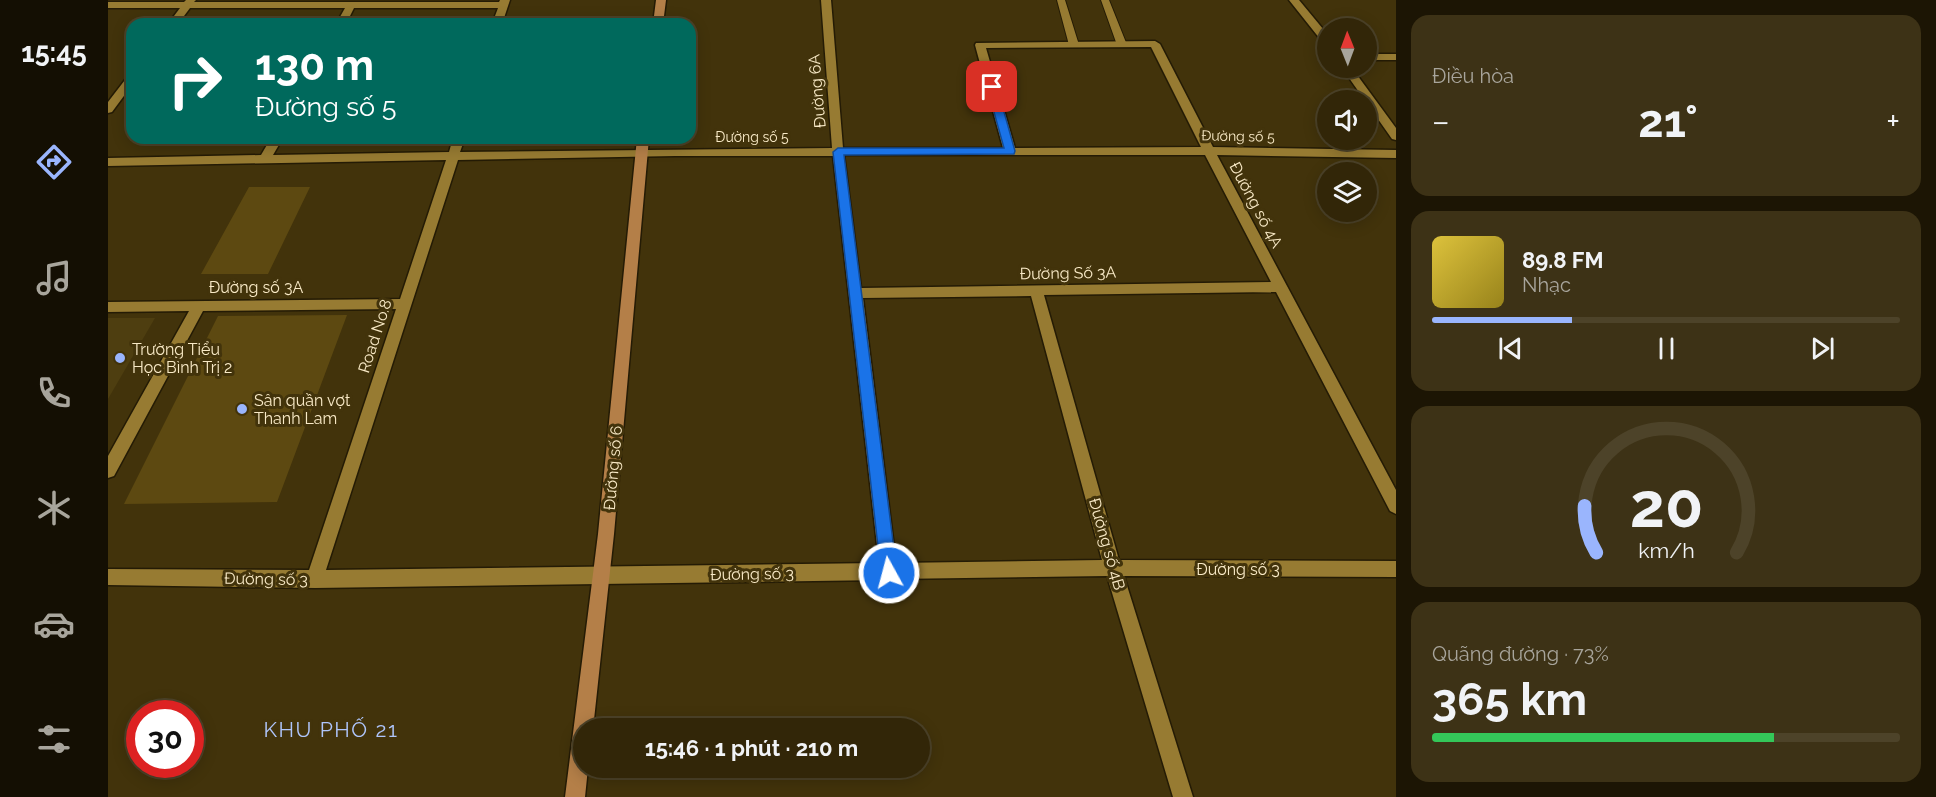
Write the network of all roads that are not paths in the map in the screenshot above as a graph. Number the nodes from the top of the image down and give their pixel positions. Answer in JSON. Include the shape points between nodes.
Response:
{"nodes":[{"id":1,"x":661,"y":0,"type":"edge"},
{"id":2,"x":826,"y":0,"type":"edge"},
{"id":3,"x":1061,"y":0,"type":"edge"},
{"id":4,"x":1106,"y":0,"type":"edge"},
{"id":5,"x":1294,"y":0,"type":"edge"},
{"id":6,"x":189,"y":2,"type":"edge"},
{"id":7,"x":504,"y":3,"type":"edge"},
{"id":8,"x":108,"y":5,"type":"edge"},
{"id":9,"x":351,"y":5,"type":"junction"},
{"id":10,"x":177,"y":18,"type":"edge"},
{"id":11,"x":343,"y":18,"type":"edge"},
{"id":12,"x":499,"y":18,"type":"edge"},
{"id":13,"x":659,"y":18,"type":"edge"},
{"id":14,"x":1317,"y":28,"type":"edge"},
{"id":15,"x":1074,"y":45,"type":"junction"},
{"id":16,"x":1122,"y":45,"type":"junction"},
{"id":17,"x":1377,"y":57,"type":"edge"},
{"id":18,"x":1396,"y":57,"type":"edge"},
{"id":19,"x":1354,"y":78,"type":"edge"},
{"id":20,"x":126,"y":86,"type":"edge"},
{"id":21,"x":108,"y":110,"type":"edge"},
{"id":22,"x":1396,"y":135,"type":"edge"},
{"id":23,"x":273,"y":144,"type":"edge"},
{"id":24,"x":457,"y":144,"type":"edge"},
{"id":25,"x":643,"y":145,"type":"edge"},
{"id":26,"x":1010,"y":151,"type":"junction"},
{"id":27,"x":1209,"y":151,"type":"junction"},
{"id":28,"x":838,"y":152,"type":"junction"},
{"id":29,"x":1396,"y":154,"type":"edge"},
{"id":30,"x":453,"y":158,"type":"junction"},
{"id":31,"x":264,"y":160,"type":"junction"},
{"id":32,"x":108,"y":162,"type":"edge"},
{"id":33,"x":1280,"y":287,"type":"junction"},
{"id":34,"x":1036,"y":291,"type":"junction"},
{"id":35,"x":856,"y":293,"type":"junction"},
{"id":36,"x":405,"y":304,"type":"junction"},
{"id":37,"x":200,"y":305,"type":"junction"},
{"id":38,"x":108,"y":307,"type":"edge"},
{"id":39,"x":108,"y":471,"type":"edge"},
{"id":40,"x":1396,"y":506,"type":"edge"},
{"id":41,"x":1113,"y":568,"type":"junction"},
{"id":42,"x":1396,"y":569,"type":"edge"},
{"id":43,"x":889,"y":573,"type":"junction"},
{"id":44,"x":602,"y":576,"type":"junction"},
{"id":45,"x":108,"y":577,"type":"edge"},
{"id":46,"x":315,"y":579,"type":"junction"},
{"id":47,"x":575,"y":797,"type":"edge"},
{"id":48,"x":1183,"y":797,"type":"edge"}],
"edges":[{"from":1,"to":13,"type":"street"},
{"from":2,"to":28,"type":"street","name":"Đường 6A"},
{"from":3,"to":15,"type":"lane"},
{"from":4,"to":16,"type":"lane"},
{"from":5,"to":14,"type":"street"},
{"from":6,"to":8,"type":"street"},
{"from":6,"to":9,"type":"street"},
{"from":6,"to":10,"type":"street"},
{"from":7,"to":9,"type":"street"},
{"from":7,"to":12,"type":"street"},
{"from":9,"to":11,"type":"street"},
{"from":15,"to":16,"type":"street","name":"Đường số 4A"},
{"from":15,"to":26,"type":"street","name":"Đường số 4A","via":[[980,45]]},
{"from":16,"to":27,"type":"street","name":"Đường số 4A","via":[[1155,44]]},
{"from":17,"to":18,"type":"street"},
{"from":19,"to":22,"type":"street"},
{"from":20,"to":21,"type":"street"},
{"from":23,"to":31,"type":"street"},
{"from":24,"to":30,"type":"street","name":"Road No.8"},
{"from":25,"to":28,"type":"street","name":"Đường số 5"},
{"from":25,"to":30,"type":"street","name":"Đường số 5"},
{"from":25,"to":44,"type":"street","name":"Đường số 6"},
{"from":26,"to":27,"type":"street","name":"Đường số 5"},
{"from":26,"to":28,"type":"street","name":"Đường số 5"},
{"from":27,"to":29,"type":"street","name":"Đường số 5"},
{"from":27,"to":33,"type":"street","name":"Đường số 4A"},
{"from":28,"to":35,"type":"street","name":"Đường 6A"},
{"from":30,"to":31,"type":"street","name":"Đường số 5"},
{"from":30,"to":36,"type":"street","name":"Road No.8"},
{"from":31,"to":32,"type":"street","name":"Đường số 5"},
{"from":33,"to":34,"type":"street","name":"Đường Số 3A"},
{"from":33,"to":40,"type":"street","name":"Đường số 4A"},
{"from":34,"to":35,"type":"street","name":"Đường Số 3A"},
{"from":34,"to":41,"type":"street","name":"Đường số 4B"},
{"from":35,"to":43,"type":"street","name":"Đường 6A"},
{"from":36,"to":37,"type":"street","name":"Đường số 3A"},
{"from":36,"to":46,"type":"street","name":"Road No.8"},
{"from":37,"to":38,"type":"street","name":"Đường số 3A"},
{"from":37,"to":39,"type":"street"},
{"from":41,"to":42,"type":"street","name":"Đường số 3"},
{"from":41,"to":43,"type":"street","name":"Đường số 3"},
{"from":41,"to":48,"type":"street","name":"Đường số 4B"},
{"from":43,"to":44,"type":"street","name":"Đường số 3"},
{"from":44,"to":46,"type":"street","name":"Đường số 3"},
{"from":44,"to":47,"type":"street","name":"Đường số 6"},
{"from":45,"to":46,"type":"street","name":"Đường số 3"}]}
